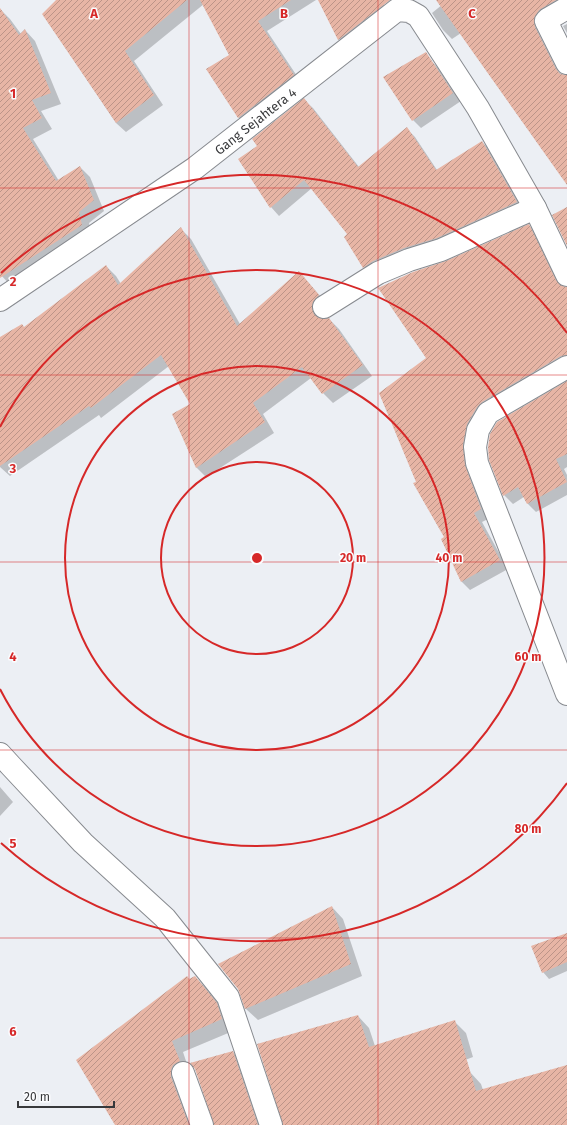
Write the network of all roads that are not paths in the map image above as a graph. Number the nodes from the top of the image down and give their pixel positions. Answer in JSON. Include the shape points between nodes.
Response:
{"nodes":[{"id":1,"x":567,"y":8,"type":"edge"},
{"id":2,"x":567,"y":63,"type":"edge"},
{"id":3,"x":535,"y":208,"type":"junction"},
{"id":4,"x":567,"y":275,"type":"edge"},
{"id":5,"x":0,"y":300,"type":"edge"},
{"id":6,"x":324,"y":307,"type":"dead end"},
{"id":7,"x":567,"y":366,"type":"edge"},
{"id":8,"x":567,"y":694,"type":"edge"},
{"id":9,"x":0,"y":754,"type":"edge"},
{"id":10,"x":183,"y":1073,"type":"dead end"},
{"id":11,"x":202,"y":1125,"type":"edge"},
{"id":12,"x":271,"y":1125,"type":"edge"}],
"edges":[{"from":1,"to":2,"type":"street","via":[[546,21]]},
{"from":3,"to":4,"type":"street","name":"Gang Sejahtera 4"},
{"from":3,"to":5,"type":"street","name":"Gang Sejahtera 4","via":[[478,108],[418,16],[408,10],[397,10],[195,168]]},
{"from":3,"to":6,"type":"street","via":[[441,250],[378,273]]},
{"from":7,"to":8,"type":"street","via":[[488,413],[478,430],[475,447],[477,463]]},
{"from":9,"to":12,"type":"street","via":[[83,843],[165,918],[228,997]]},
{"from":10,"to":11,"type":"street"}]}
